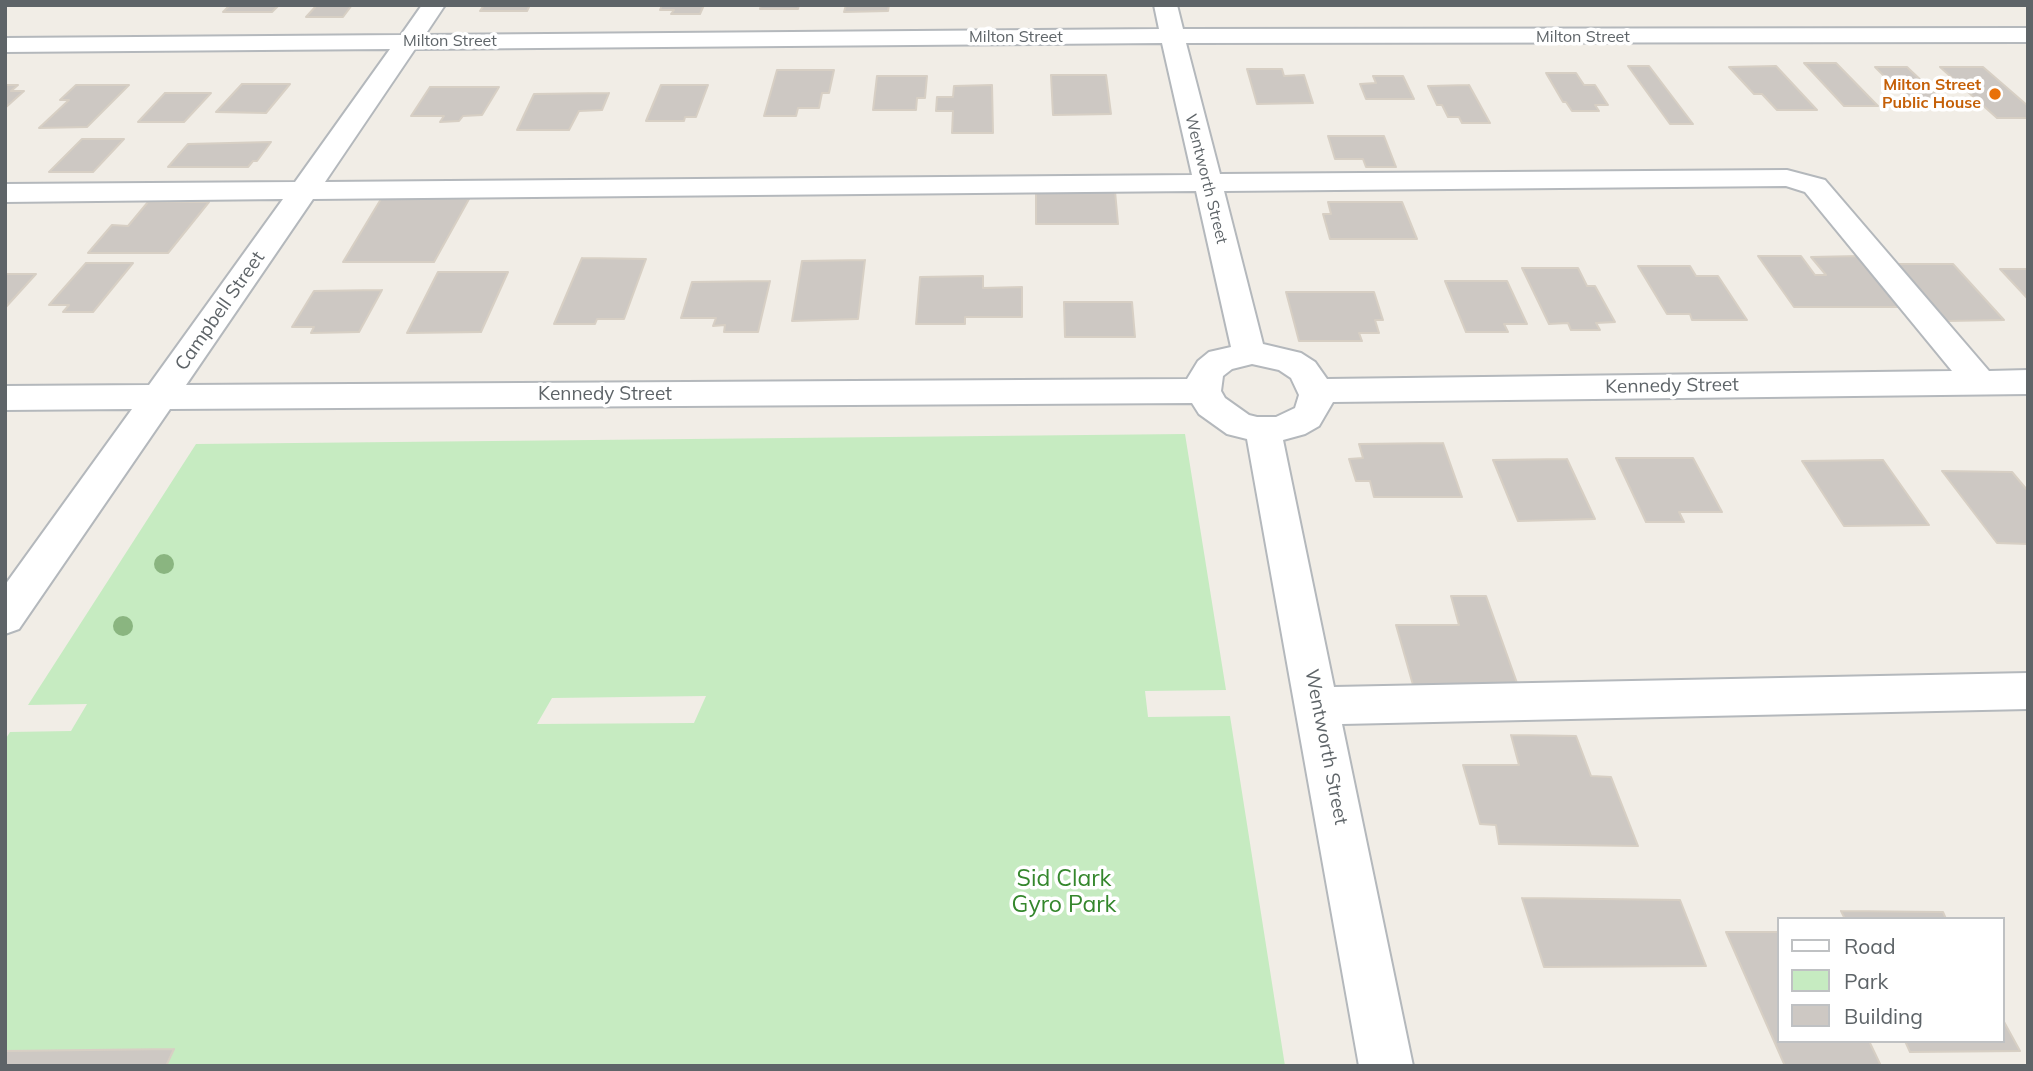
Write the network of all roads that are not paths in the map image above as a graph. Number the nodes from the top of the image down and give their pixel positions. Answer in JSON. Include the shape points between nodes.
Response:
{"nodes":[{"id":1,"x":435,"y":5,"type":"edge"},
{"id":2,"x":1165,"y":5,"type":"edge"},
{"id":3,"x":2028,"y":35,"type":"edge"},
{"id":4,"x":1172,"y":36,"type":"junction"},
{"id":5,"x":409,"y":41,"type":"junction"},
{"id":6,"x":5,"y":45,"type":"edge"},
{"id":7,"x":1208,"y":184,"type":"junction"},
{"id":8,"x":306,"y":189,"type":"junction"},
{"id":9,"x":5,"y":193,"type":"edge"},
{"id":10,"x":1248,"y":354,"type":"junction"},
{"id":11,"x":1979,"y":382,"type":"junction"},
{"id":12,"x":2028,"y":382,"type":"edge"},
{"id":13,"x":1204,"y":391,"type":"junction"},
{"id":14,"x":1315,"y":391,"type":"junction"},
{"id":15,"x":160,"y":396,"type":"junction"},
{"id":16,"x":5,"y":398,"type":"edge"},
{"id":17,"x":1263,"y":429,"type":"junction"},
{"id":18,"x":5,"y":617,"type":"edge"},
{"id":19,"x":2028,"y":691,"type":"edge"},
{"id":20,"x":1318,"y":706,"type":"junction"},
{"id":21,"x":1386,"y":1066,"type":"edge"}],
"edges":[{"from":1,"to":5,"type":"street","name":"Campbell Street"},
{"from":2,"to":4,"type":"street","name":"Wentworth Street"},
{"from":3,"to":4,"type":"street","name":"Milton Street"},
{"from":4,"to":5,"type":"street","name":"Milton Street"},
{"from":4,"to":7,"type":"street","name":"Wentworth Street"},
{"from":5,"to":6,"type":"street","name":"Milton Street"},
{"from":5,"to":8,"type":"street","name":"Campbell Street"},
{"from":7,"to":8,"type":"street"},
{"from":7,"to":10,"type":"street","name":"Wentworth Street"},
{"from":7,"to":11,"type":"street","via":[[1802,181],[1815,186]]},
{"from":8,"to":9,"type":"street"},
{"from":8,"to":15,"type":"street","name":"Campbell Street"},
{"from":10,"to":13,"type":"street","via":[[1221,360],[1210,369]]},
{"from":10,"to":14,"type":"street","via":[[1289,361],[1303,370]]},
{"from":11,"to":12,"type":"street","name":"Kennedy Street"},
{"from":11,"to":14,"type":"street","name":"Kennedy Street"},
{"from":13,"to":15,"type":"street","name":"Kennedy Street"},
{"from":13,"to":17,"type":"street","via":[[1223,416],[1239,425]]},
{"from":14,"to":17,"type":"street","via":[[1315,407],[1307,417],[1293,425]]},
{"from":15,"to":16,"type":"street","name":"Kennedy Street"},
{"from":15,"to":18,"type":"street","name":"Campbell Street"},
{"from":17,"to":20,"type":"street","name":"Wentworth Street"},
{"from":19,"to":20,"type":"street"},
{"from":20,"to":21,"type":"street","name":"Wentworth Street"}]}
